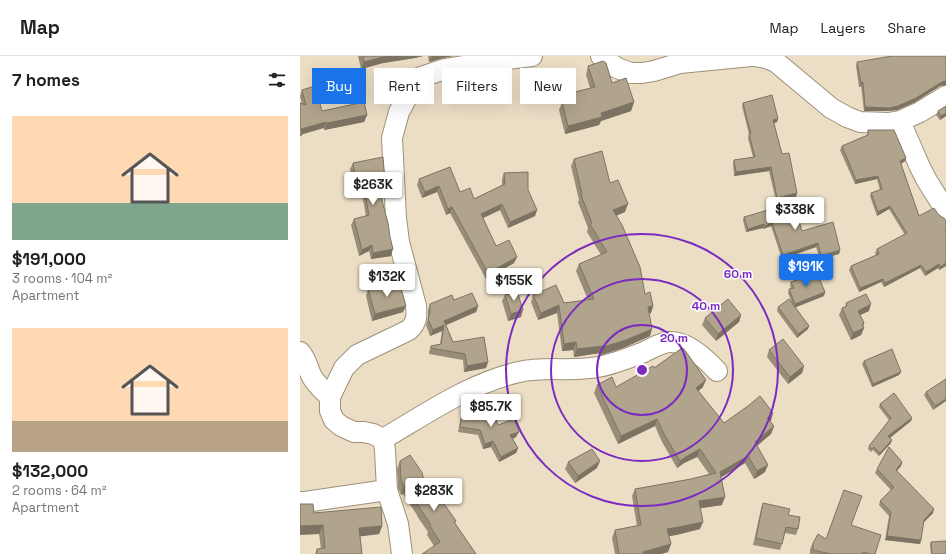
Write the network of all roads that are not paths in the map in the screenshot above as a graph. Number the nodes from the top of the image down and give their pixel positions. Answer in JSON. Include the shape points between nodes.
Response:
{"nodes":[{"id":1,"x":532,"y":56,"type":"edge"},
{"id":2,"x":601,"y":56,"type":"edge"},
{"id":3,"x":759,"y":56,"type":"edge"},
{"id":4,"x":507,"y":57,"type":"edge"},
{"id":5,"x":946,"y":96,"type":"edge"},
{"id":6,"x":900,"y":121,"type":"junction"},
{"id":7,"x":946,"y":211,"type":"edge"},
{"id":8,"x":300,"y":352,"type":"edge"},
{"id":9,"x":717,"y":371,"type":"dead end"},
{"id":10,"x":330,"y":397,"type":"junction"},
{"id":11,"x":383,"y":439,"type":"junction"},
{"id":12,"x":387,"y":490,"type":"junction"},
{"id":13,"x":300,"y":502,"type":"edge"},
{"id":14,"x":402,"y":554,"type":"edge"}],
"edges":[{"from":1,"to":4,"type":"street"},
{"from":2,"to":3,"type":"street","via":[[617,68],[630,73],[642,73],[654,72],[680,62]]},
{"from":3,"to":6,"type":"street","via":[[776,62],[831,108],[847,117],[860,122]]},
{"from":4,"to":10,"type":"street","via":[[445,69],[421,77],[402,106],[392,138],[396,218],[399,242],[417,315],[414,325],[409,330],[357,355],[344,368]]},
{"from":5,"to":6,"type":"street"},
{"from":6,"to":7,"type":"street","via":[[926,179]]},
{"from":8,"to":10,"type":"street","via":[[305,357],[317,385]]},
{"from":9,"to":11,"type":"street","via":[[709,362],[683,344],[671,342],[608,365],[519,372],[484,383]]},
{"from":10,"to":11,"type":"street","via":[[330,411],[334,420],[341,426]]},
{"from":11,"to":12,"type":"street"},
{"from":12,"to":13,"type":"street"},
{"from":12,"to":14,"type":"street","via":[[398,524]]}]}
